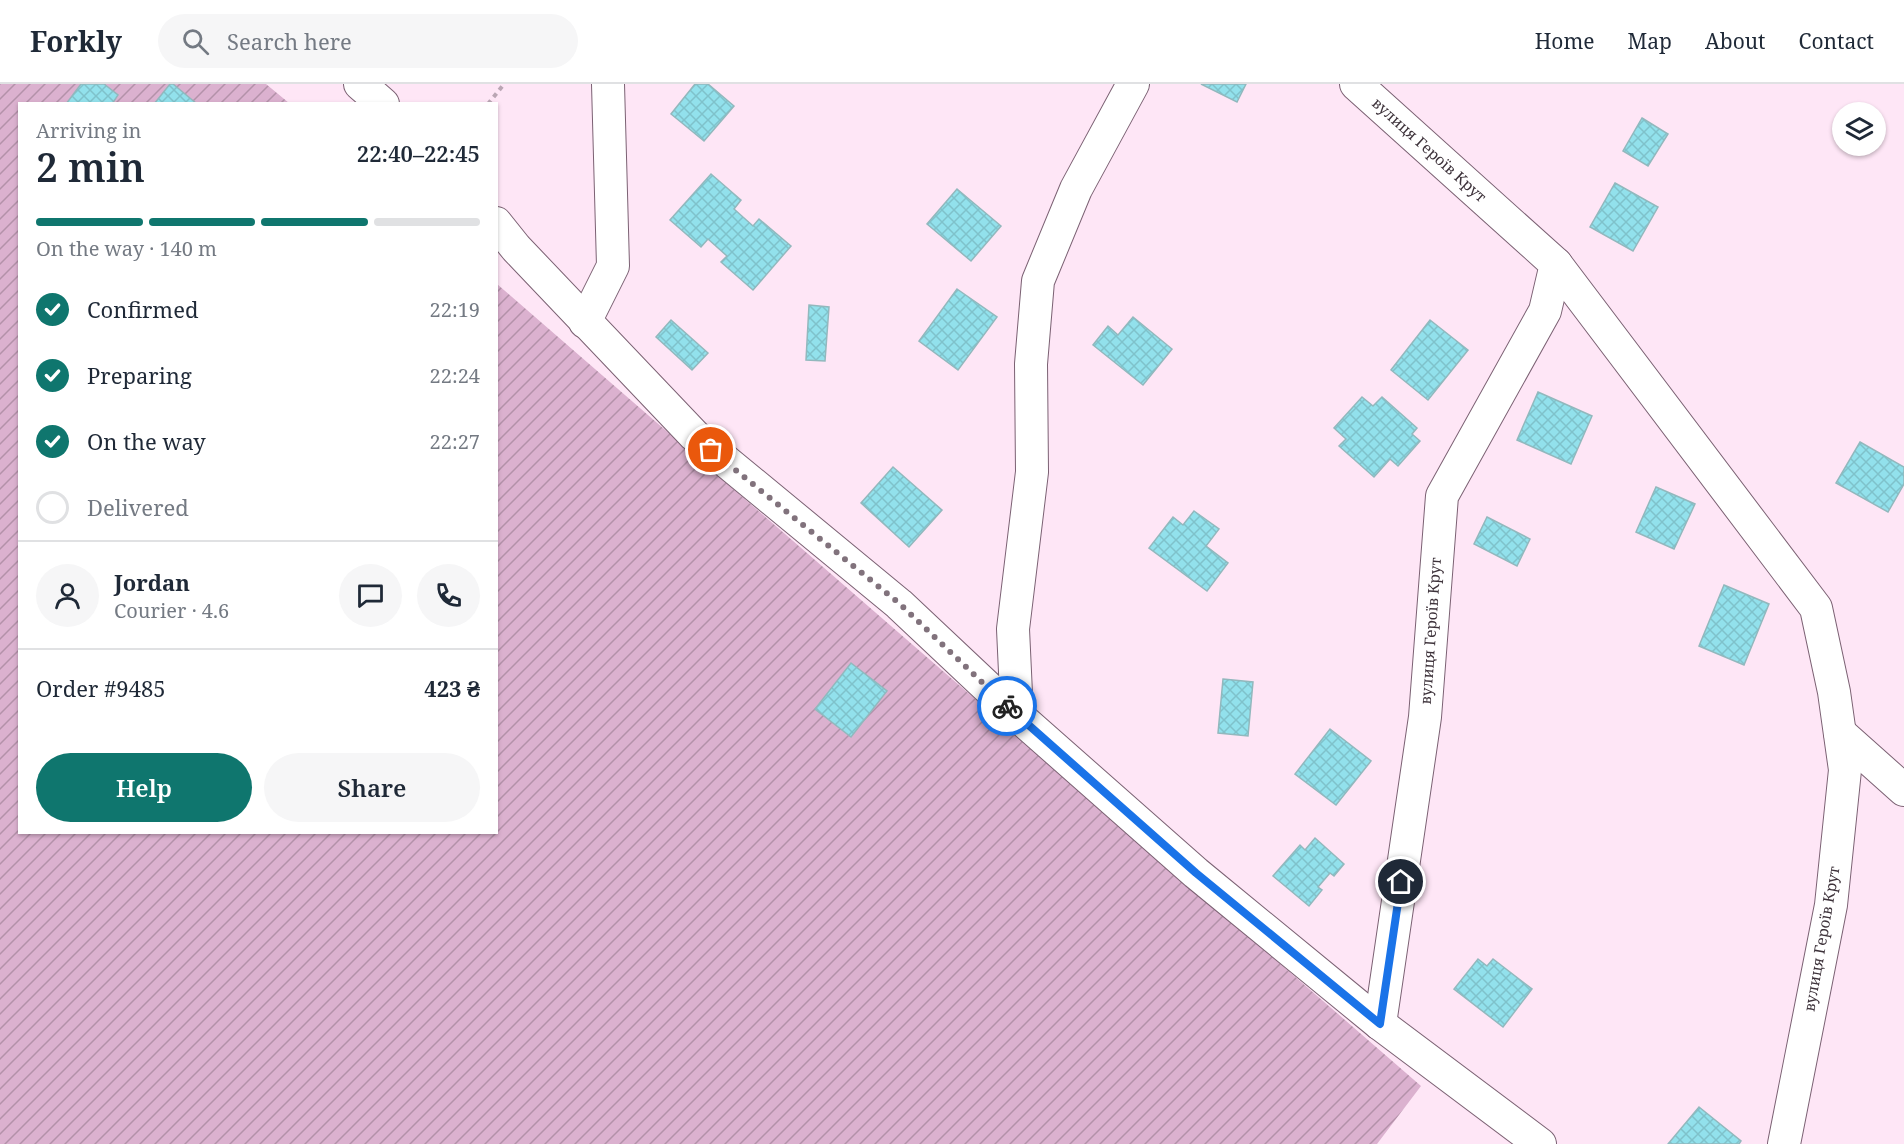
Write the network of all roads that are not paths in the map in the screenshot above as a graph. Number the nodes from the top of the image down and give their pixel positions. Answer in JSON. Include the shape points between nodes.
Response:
{"nodes":[{"id":1,"x":360,"y":84,"type":"edge"},
{"id":2,"x":608,"y":84,"type":"edge"},
{"id":3,"x":1133,"y":84,"type":"edge"},
{"id":4,"x":1356,"y":84,"type":"edge"},
{"id":5,"x":381,"y":102,"type":"edge"},
{"id":6,"x":498,"y":226,"type":"edge"},
{"id":7,"x":1556,"y":264,"type":"junction"},
{"id":8,"x":585,"y":322,"type":"junction"},
{"id":9,"x":1017,"y":715,"type":"junction"},
{"id":10,"x":1840,"y":734,"type":"junction"},
{"id":11,"x":1904,"y":790,"type":"edge"},
{"id":12,"x":1380,"y":1024,"type":"junction"},
{"id":13,"x":1540,"y":1144,"type":"edge"},
{"id":14,"x":1784,"y":1144,"type":"edge"}],
"edges":[{"from":1,"to":5,"type":"street"},
{"from":2,"to":8,"type":"street","via":[[613,266]]},
{"from":3,"to":9,"type":"street","via":[[1076,189],[1038,281],[1031,364],[1032,472],[1013,629]]},
{"from":4,"to":7,"type":"street","name":"вулиця Героїв Крут"},
{"from":6,"to":8,"type":"street"},
{"from":7,"to":10,"type":"street","name":"вулиця Героїв Крут","via":[[1816,608]]},
{"from":7,"to":12,"type":"street","name":"вулиця Героїв Крут","via":[[1545,312],[1442,496],[1425,717]]},
{"from":8,"to":9,"type":"street","via":[[694,435],[900,604]]},
{"from":9,"to":12,"type":"street","via":[[1196,873]]},
{"from":10,"to":11,"type":"street"},
{"from":10,"to":14,"type":"street","name":"вулиця Героїв Крут","via":[[1845,770],[1830,905]]},
{"from":12,"to":13,"type":"street"}]}
